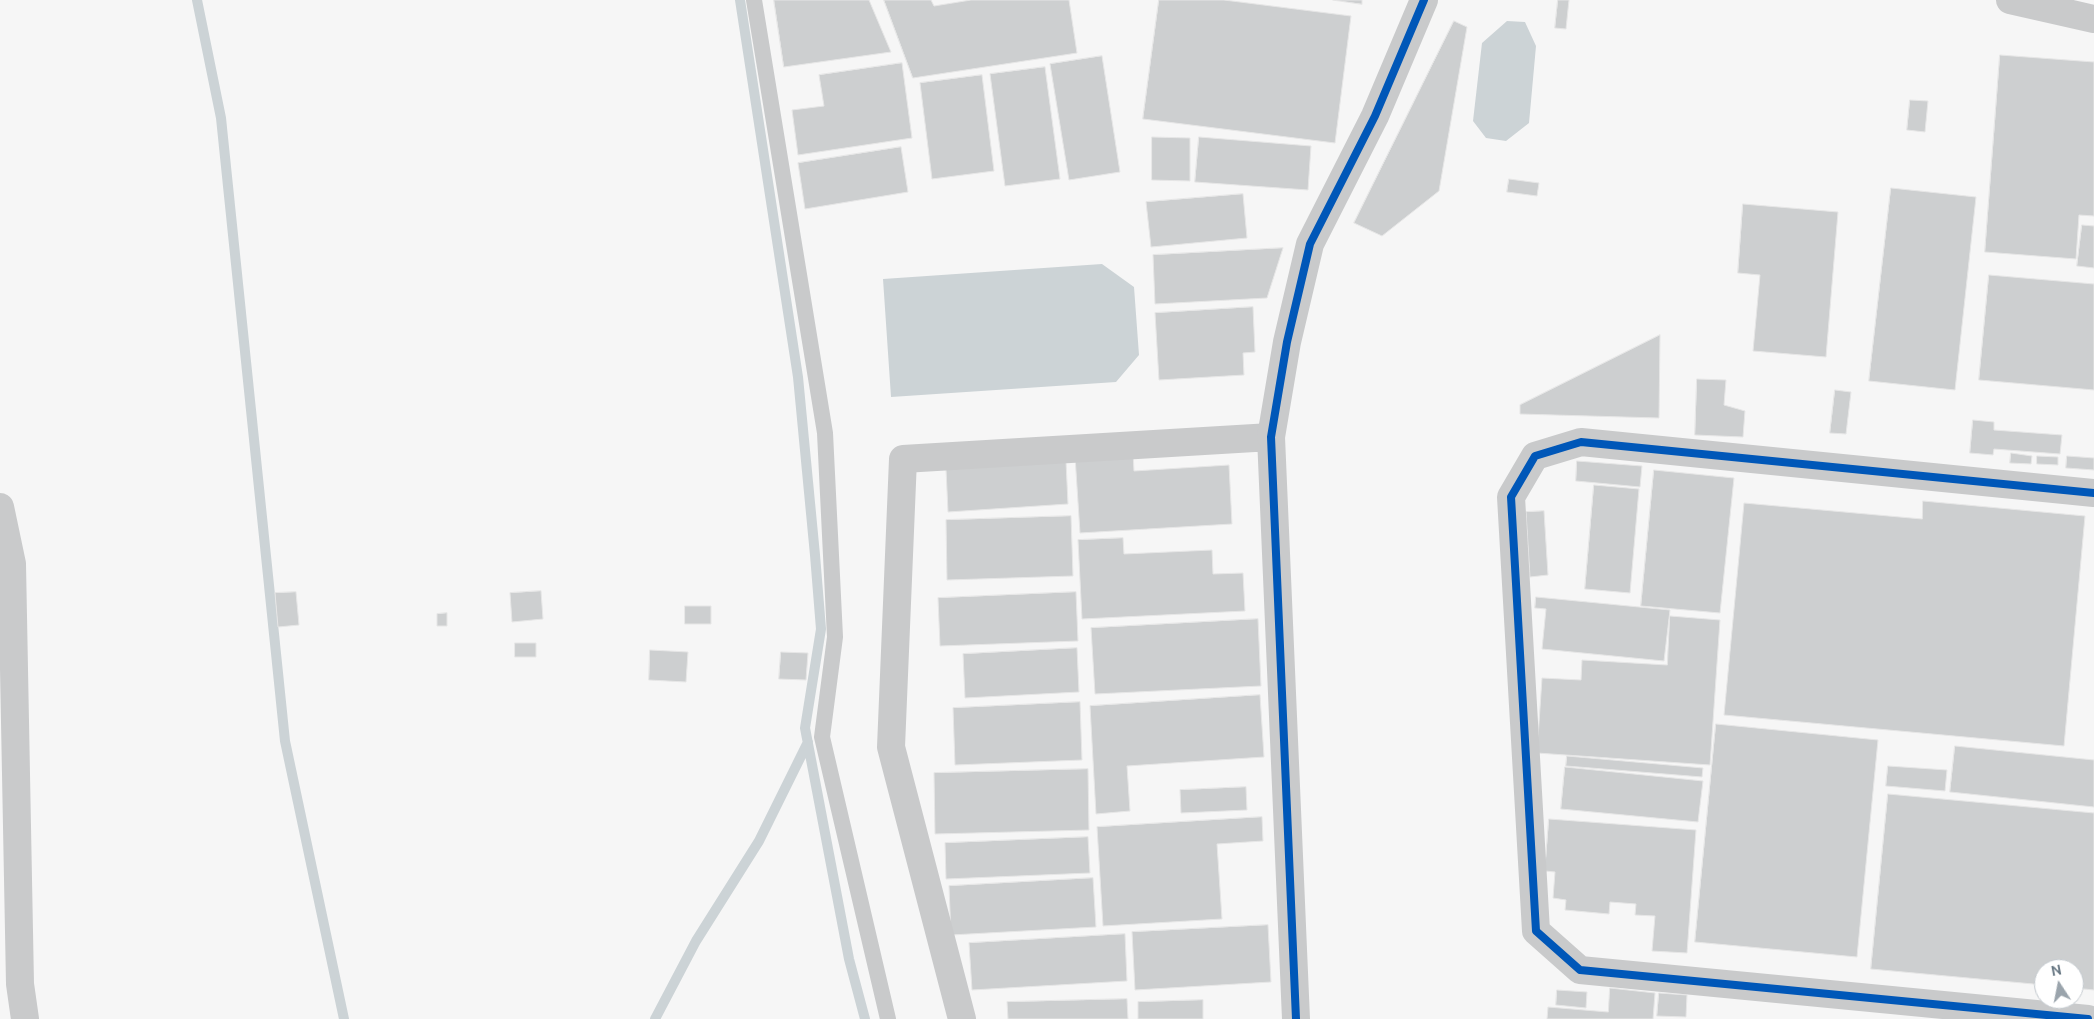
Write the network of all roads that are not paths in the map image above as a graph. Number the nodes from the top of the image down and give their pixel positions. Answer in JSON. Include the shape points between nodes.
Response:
{"nodes":[{"id":1,"x":754,"y":0,"type":"edge"},
{"id":2,"x":1424,"y":0,"type":"edge"},
{"id":3,"x":2010,"y":0,"type":"edge"},
{"id":4,"x":2094,"y":19,"type":"edge"},
{"id":5,"x":1271,"y":437,"type":"junction"},
{"id":6,"x":2094,"y":493,"type":"edge"},
{"id":7,"x":0,"y":507,"type":"edge"},
{"id":8,"x":25,"y":1019,"type":"edge"},
{"id":9,"x":888,"y":1019,"type":"edge"},
{"id":10,"x":962,"y":1019,"type":"edge"},
{"id":11,"x":1296,"y":1019,"type":"edge"},
{"id":12,"x":2088,"y":1019,"type":"edge"}],
"edges":[{"from":1,"to":9,"type":"lane","via":[[825,433],[835,637],[822,737]]},
{"from":2,"to":5,"type":"street","via":[[1375,116],[1310,244],[1287,342]]},
{"from":3,"to":4,"type":"street"},
{"from":5,"to":10,"type":"street","via":[[903,459],[891,747]]},
{"from":5,"to":11,"type":"street"},
{"from":6,"to":12,"type":"street","via":[[1581,442],[1535,456],[1511,497],[1536,931],[1580,970]]},
{"from":7,"to":8,"type":"street","via":[[12,564],[20,984]]}]}
